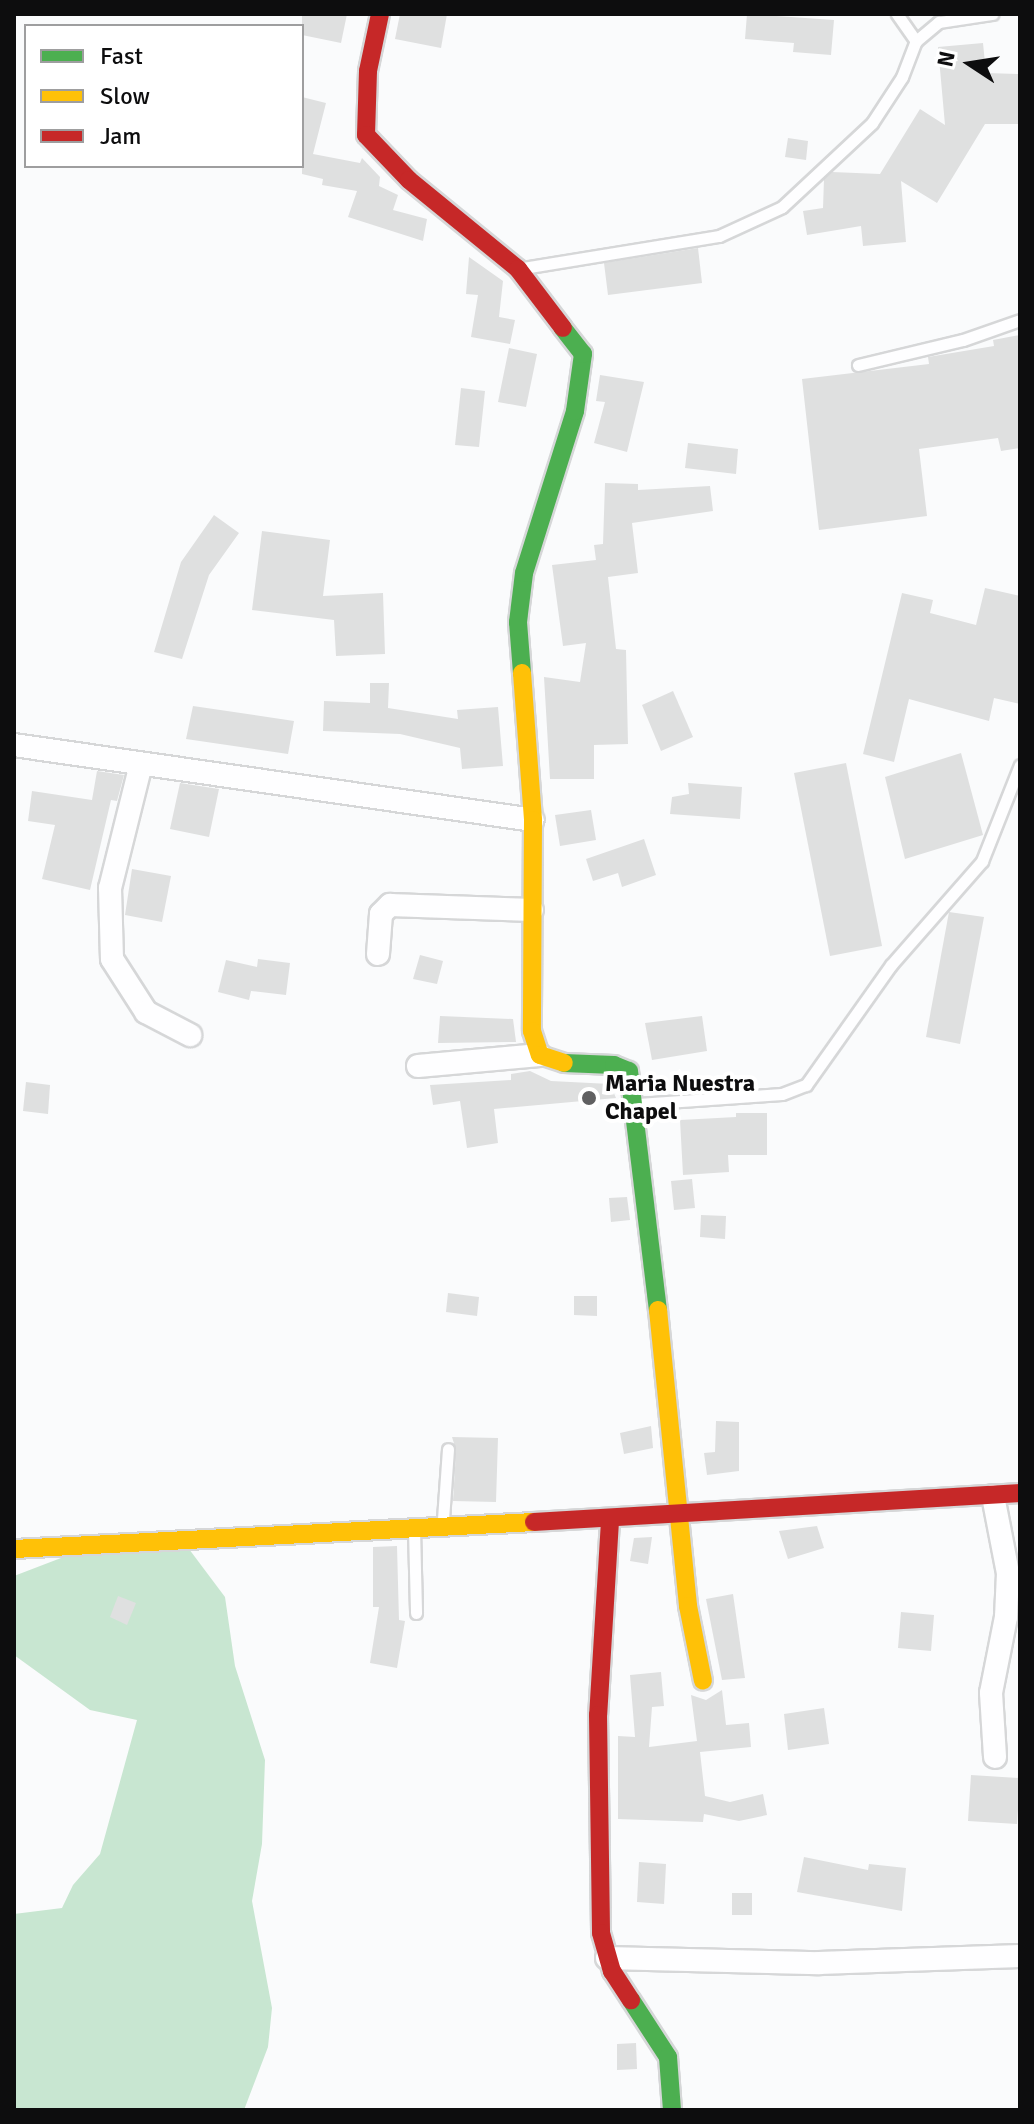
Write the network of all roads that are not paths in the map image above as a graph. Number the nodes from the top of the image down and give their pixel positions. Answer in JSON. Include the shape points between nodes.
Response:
{"nodes":[{"id":1,"x":380,"y":14,"type":"edge"},
{"id":2,"x":897,"y":14,"type":"edge"},
{"id":3,"x":992,"y":14,"type":"edge"},
{"id":4,"x":916,"y":41,"type":"junction"},
{"id":5,"x":518,"y":269,"type":"junction"},
{"id":6,"x":1020,"y":320,"type":"edge"},
{"id":7,"x":858,"y":365,"type":"dead end"},
{"id":8,"x":14,"y":745,"type":"edge"},
{"id":9,"x":141,"y":764,"type":"junction"},
{"id":10,"x":1020,"y":765,"type":"edge"},
{"id":11,"x":533,"y":820,"type":"junction"},
{"id":12,"x":532,"y":910,"type":"junction"},
{"id":13,"x":378,"y":954,"type":"dead end"},
{"id":14,"x":190,"y":1035,"type":"dead end"},
{"id":15,"x":540,"y":1055,"type":"junction"},
{"id":16,"x":418,"y":1066,"type":"dead end"},
{"id":17,"x":637,"y":1104,"type":"junction"},
{"id":18,"x":448,"y":1449,"type":"dead end"},
{"id":19,"x":1020,"y":1493,"type":"edge"},
{"id":20,"x":993,"y":1496,"type":"junction"},
{"id":21,"x":679,"y":1512,"type":"junction"},
{"id":22,"x":610,"y":1521,"type":"junction"},
{"id":23,"x":443,"y":1524,"type":"junction"},
{"id":24,"x":414,"y":1525,"type":"junction"},
{"id":25,"x":14,"y":1549,"type":"edge"},
{"id":26,"x":416,"y":1613,"type":"dead end"},
{"id":27,"x":703,"y":1681,"type":"dead end"},
{"id":28,"x":995,"y":1757,"type":"dead end"},
{"id":29,"x":1020,"y":1956,"type":"edge"},
{"id":30,"x":607,"y":1958,"type":"junction"},
{"id":31,"x":672,"y":2110,"type":"edge"}],
"edges":[{"from":1,"to":5,"type":"street","via":[[368,71],[366,135],[409,180]]},
{"from":2,"to":4,"type":"lane"},
{"from":3,"to":4,"type":"lane","via":[[939,22]]},
{"from":4,"to":5,"type":"lane","via":[[902,77],[872,123],[782,207],[719,236]]},
{"from":5,"to":11,"type":"street","via":[[583,354],[575,411],[524,573],[518,622]]},
{"from":6,"to":7,"type":"lane","via":[[963,340]]},
{"from":8,"to":9,"type":"street"},
{"from":9,"to":11,"type":"street"},
{"from":9,"to":14,"type":"street","via":[[110,888],[112,959],[146,1012]]},
{"from":10,"to":17,"type":"lane","via":[[982,861],[891,965],[806,1085],[782,1094]]},
{"from":11,"to":12,"type":"street"},
{"from":12,"to":13,"type":"street","via":[[390,905],[381,914]]},
{"from":12,"to":15,"type":"street","via":[[532,1031]]},
{"from":15,"to":16,"type":"street"},
{"from":15,"to":17,"type":"street","via":[[552,1062],[614,1065],[629,1071]]},
{"from":17,"to":21,"type":"street"},
{"from":18,"to":23,"type":"lane"},
{"from":19,"to":20,"type":"street"},
{"from":20,"to":21,"type":"street"},
{"from":20,"to":28,"type":"street","via":[[1008,1573],[1006,1617],[991,1693]]},
{"from":21,"to":22,"type":"street"},
{"from":21,"to":27,"type":"street","via":[[688,1606]]},
{"from":22,"to":23,"type":"street"},
{"from":22,"to":30,"type":"street","via":[[598,1715],[599,1897]]},
{"from":23,"to":24,"type":"street"},
{"from":24,"to":25,"type":"street"},
{"from":24,"to":26,"type":"lane"},
{"from":29,"to":30,"type":"street","via":[[819,1963]]},
{"from":30,"to":31,"type":"street","via":[[668,2057]]}]}
